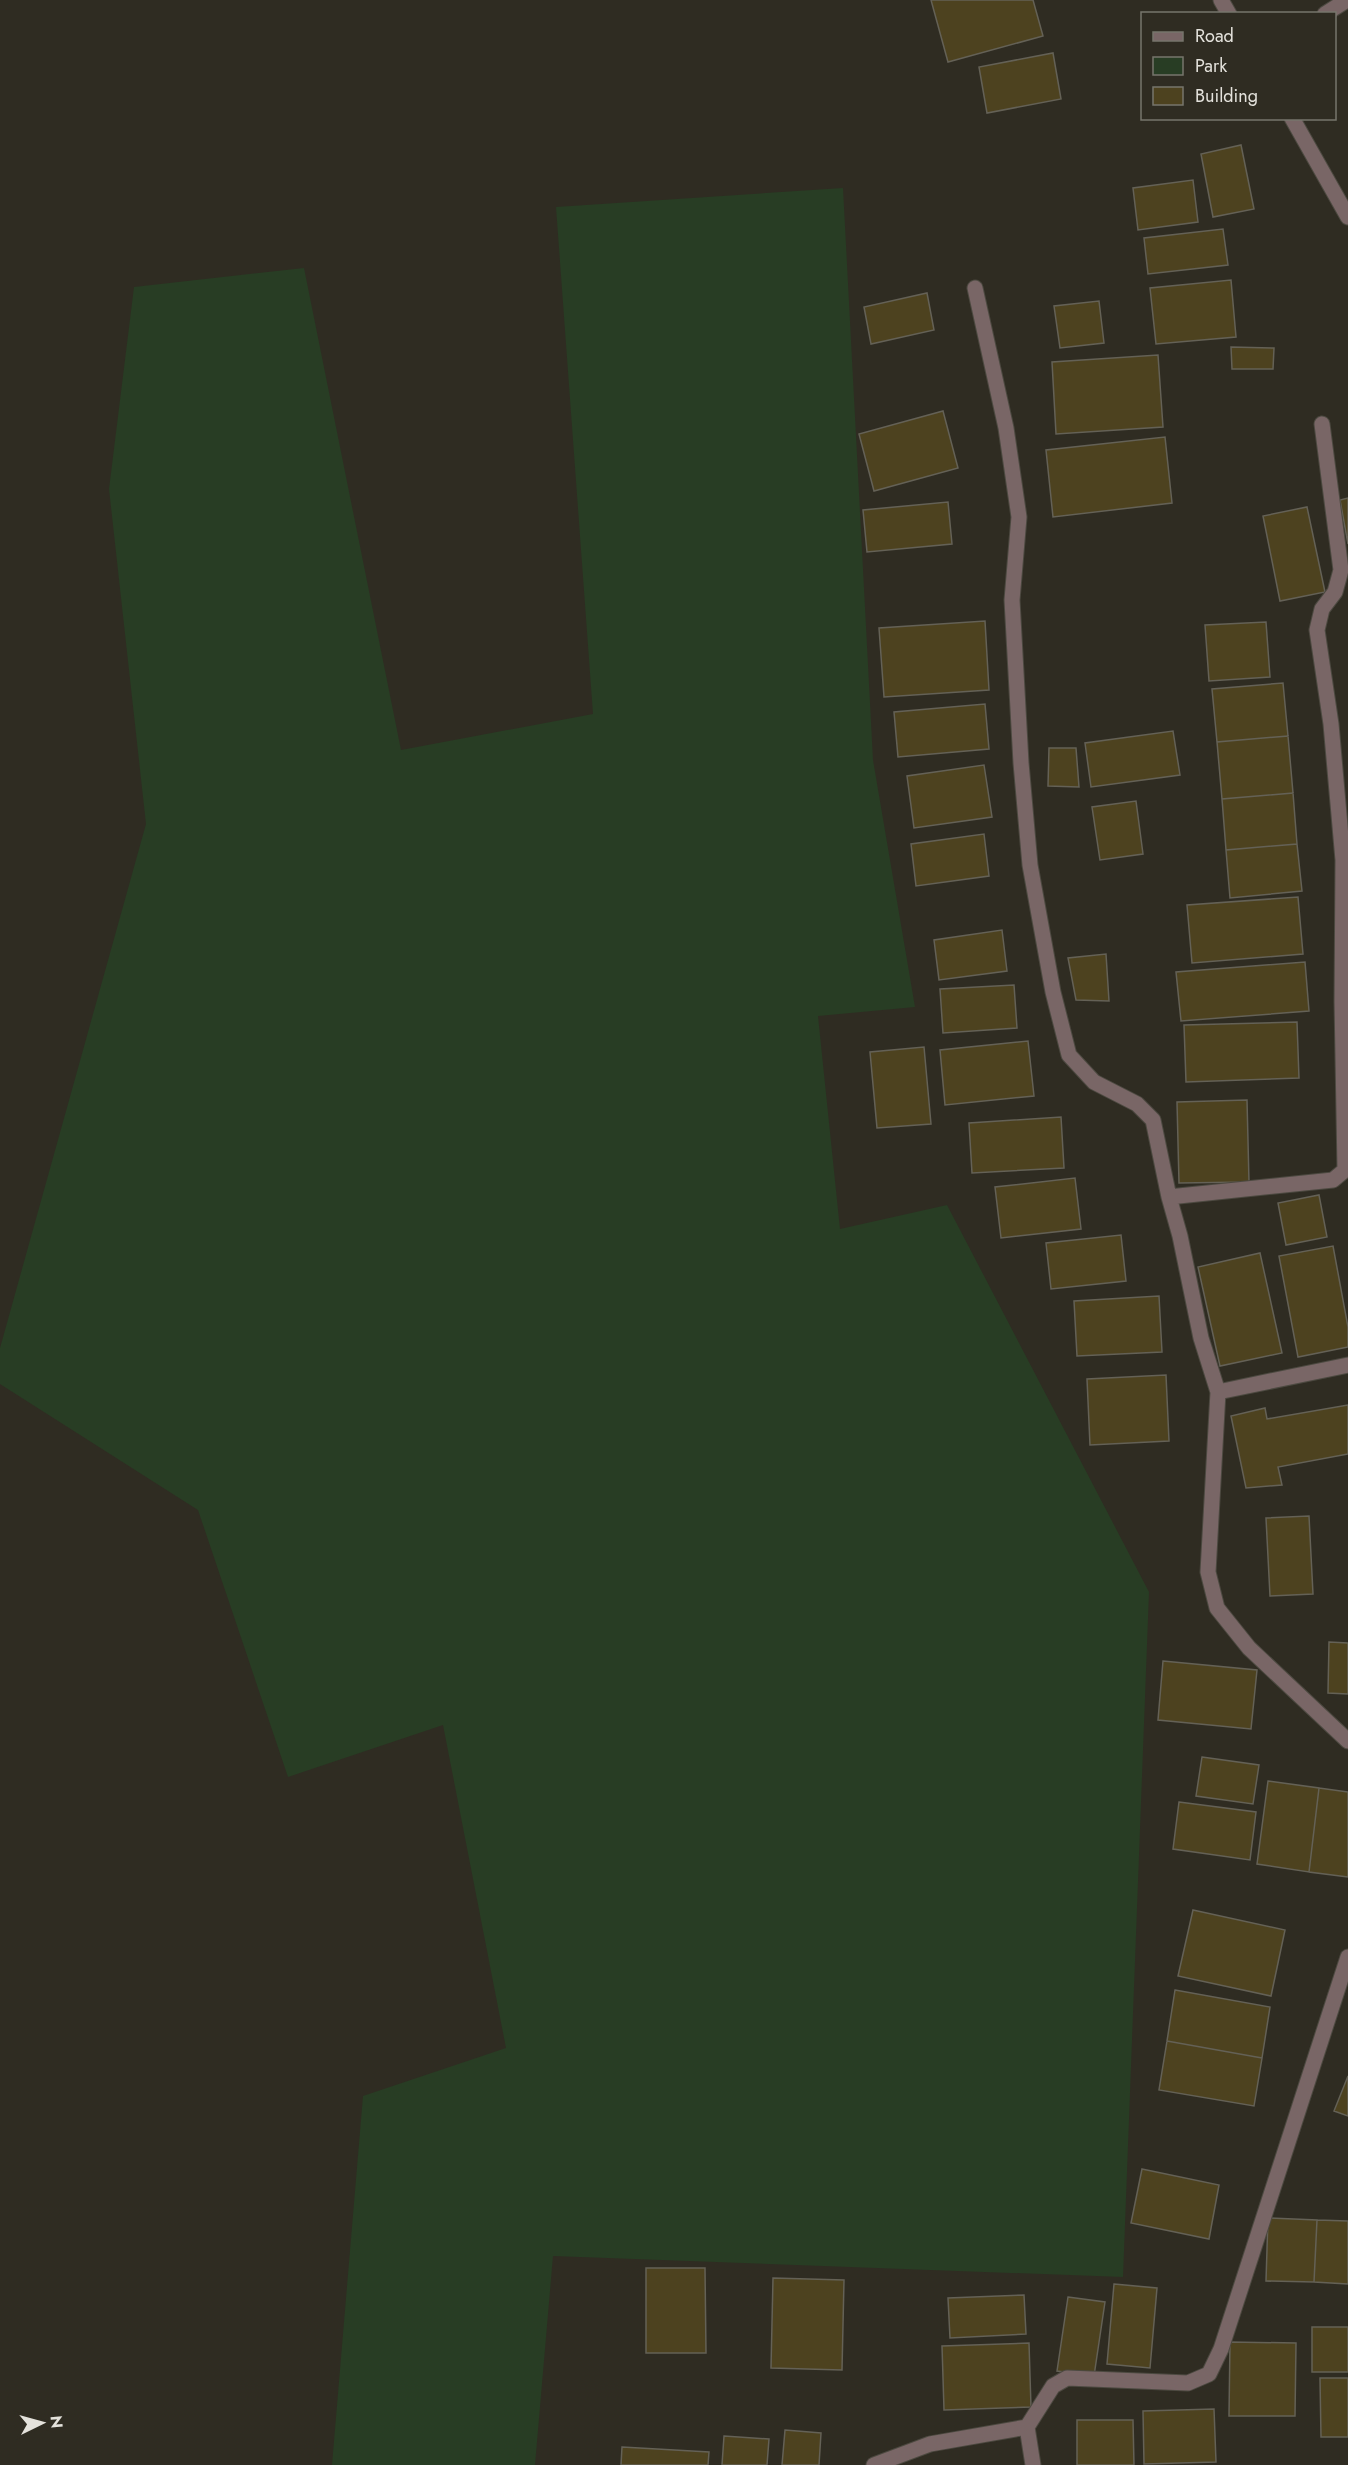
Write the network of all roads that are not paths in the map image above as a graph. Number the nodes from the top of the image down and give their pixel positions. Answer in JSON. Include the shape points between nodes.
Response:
{"nodes":[{"id":1,"x":1347,"y":1,"type":"edge"},
{"id":2,"x":1328,"y":12,"type":"edge"},
{"id":3,"x":1293,"y":120,"type":"edge"},
{"id":4,"x":1348,"y":217,"type":"edge"},
{"id":5,"x":975,"y":288,"type":"dead end"},
{"id":6,"x":1322,"y":424,"type":"dead end"},
{"id":7,"x":1169,"y":1197,"type":"junction"},
{"id":8,"x":1348,"y":1365,"type":"edge"},
{"id":9,"x":1218,"y":1392,"type":"junction"},
{"id":10,"x":1348,"y":1741,"type":"edge"},
{"id":11,"x":1348,"y":1957,"type":"edge"},
{"id":12,"x":1027,"y":2427,"type":"junction"},
{"id":13,"x":874,"y":2465,"type":"edge"},
{"id":14,"x":1033,"y":2465,"type":"edge"}],
"edges":[{"from":1,"to":2,"type":"street"},
{"from":3,"to":4,"type":"street"},
{"from":5,"to":7,"type":"street","via":[[1006,429],[1019,517],[1012,600],[1021,763],[1030,865],[1053,992],[1069,1055],[1094,1082],[1137,1104],[1153,1120]]},
{"from":6,"to":7,"type":"street","via":[[1341,570],[1335,592],[1322,609],[1317,630],[1331,724],[1343,860],[1345,1170],[1333,1180]]},
{"from":7,"to":9,"type":"street","via":[[1201,1338]]},
{"from":8,"to":9,"type":"street"},
{"from":9,"to":10,"type":"street","via":[[1208,1572],[1217,1608],[1249,1648]]},
{"from":11,"to":12,"type":"street","via":[[1221,2349],[1209,2374],[1188,2383],[1067,2378],[1053,2386]]},
{"from":12,"to":13,"type":"street","via":[[930,2444]]},
{"from":12,"to":14,"type":"street"}]}
